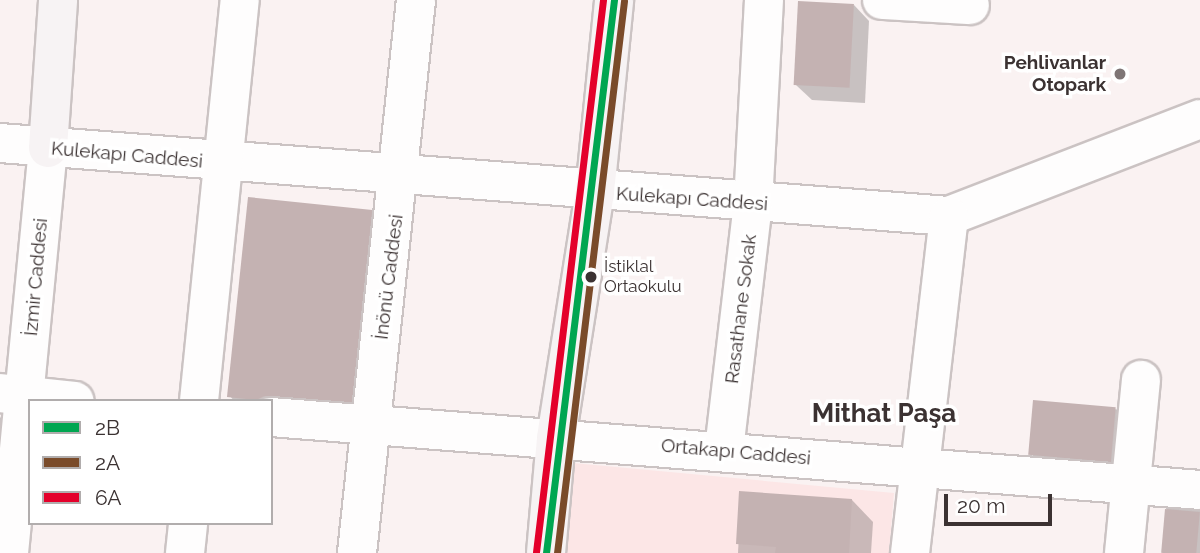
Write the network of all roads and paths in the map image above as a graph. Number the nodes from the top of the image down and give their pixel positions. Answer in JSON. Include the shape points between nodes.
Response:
{"nodes":[{"id":1,"x":58,"y":0,"type":"edge"},
{"id":2,"x":240,"y":0,"type":"edge"},
{"id":3,"x":416,"y":0,"type":"edge"},
{"id":4,"x":614,"y":0,"type":"edge"},
{"id":5,"x":764,"y":0,"type":"edge"},
{"id":6,"x":882,"y":0,"type":"edge"},
{"id":7,"x":970,"y":5,"type":"dead end"},
{"id":8,"x":1200,"y":119,"type":"edge"},
{"id":9,"x":0,"y":143,"type":"edge"},
{"id":10,"x":48,"y":148,"type":"junction"},
{"id":11,"x":224,"y":163,"type":"junction"},
{"id":12,"x":400,"y":176,"type":"junction"},
{"id":13,"x":595,"y":192,"type":"junction"},
{"id":14,"x":753,"y":203,"type":"junction"},
{"id":15,"x":949,"y":216,"type":"junction"},
{"id":16,"x":1141,"y":380,"type":"dead end"},
{"id":17,"x":12,"y":394,"type":"edge"},
{"id":18,"x":57,"y":399,"type":"edge"},
{"id":19,"x":199,"y":399,"type":"edge"},
{"id":20,"x":273,"y":417,"type":"edge"},
{"id":21,"x":372,"y":421,"type":"junction"},
{"id":22,"x":556,"y":438,"type":"junction"},
{"id":23,"x":724,"y":450,"type":"junction"},
{"id":24,"x":920,"y":470,"type":"junction"},
{"id":25,"x":1132,"y":484,"type":"junction"},
{"id":26,"x":1200,"y":490,"type":"edge"},
{"id":27,"x":188,"y":525,"type":"edge"},
{"id":28,"x":9,"y":553,"type":"edge"},
{"id":29,"x":185,"y":553,"type":"edge"},
{"id":30,"x":357,"y":553,"type":"edge"},
{"id":31,"x":546,"y":553,"type":"edge"},
{"id":32,"x":910,"y":553,"type":"edge"},
{"id":33,"x":1124,"y":553,"type":"edge"}],
"edges":[{"from":1,"to":10,"type":"street","name":"İzmir Caddesi"},
{"from":2,"to":11,"type":"street"},
{"from":3,"to":12,"type":"street","name":"İnönü Caddesi"},
{"from":4,"to":13,"type":"street"},
{"from":5,"to":14,"type":"street","name":"Rasathane Sokak"},
{"from":6,"to":7,"type":"street"},
{"from":8,"to":15,"type":"street","name":"Kulekapı Caddesi"},
{"from":9,"to":10,"type":"street","name":"Kulekapı Caddesi"},
{"from":10,"to":11,"type":"street","name":"Kulekapı Caddesi"},
{"from":10,"to":17,"type":"street","name":"İzmir Caddesi"},
{"from":11,"to":12,"type":"street","name":"Kulekapı Caddesi"},
{"from":11,"to":19,"type":"street"},
{"from":12,"to":13,"type":"street","name":"Kulekapı Caddesi"},
{"from":12,"to":21,"type":"street","name":"İnönü Caddesi"},
{"from":13,"to":14,"type":"street","name":"Kulekapı Caddesi"},
{"from":13,"to":22,"type":"street"},
{"from":14,"to":15,"type":"street","name":"Kulekapı Caddesi"},
{"from":14,"to":23,"type":"street","name":"Rasathane Sokak"},
{"from":15,"to":24,"type":"street"},
{"from":16,"to":25,"type":"street"},
{"from":17,"to":18,"type":"street"},
{"from":17,"to":28,"type":"street","name":"İzmir Caddesi"},
{"from":20,"to":21,"type":"street","name":"Ortakapı Caddesi"},
{"from":21,"to":22,"type":"street","name":"Ortakapı Caddesi"},
{"from":21,"to":30,"type":"street","name":"İnönü Caddesi"},
{"from":22,"to":23,"type":"street","name":"Ortakapı Caddesi"},
{"from":22,"to":31,"type":"street"},
{"from":23,"to":24,"type":"street","name":"Ortakapı Caddesi"},
{"from":24,"to":25,"type":"street","name":"Ortakapı Caddesi"},
{"from":24,"to":32,"type":"street"},
{"from":25,"to":26,"type":"street","name":"Ortakapı Caddesi"},
{"from":25,"to":33,"type":"street"},
{"from":27,"to":29,"type":"street"}]}
